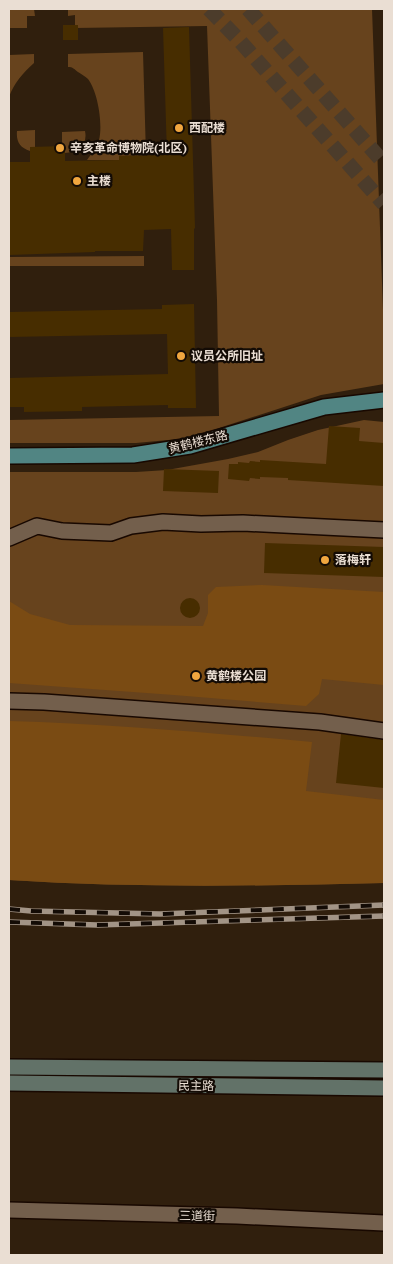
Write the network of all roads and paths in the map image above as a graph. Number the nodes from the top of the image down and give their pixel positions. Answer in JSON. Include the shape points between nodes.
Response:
{"nodes":[{"id":1,"x":384,"y":400,"type":"edge"},
{"id":2,"x":9,"y":456,"type":"edge"},
{"id":3,"x":384,"y":530,"type":"edge"},
{"id":4,"x":9,"y":538,"type":"edge"},
{"id":5,"x":9,"y":701,"type":"edge"},
{"id":6,"x":384,"y":731,"type":"edge"},
{"id":7,"x":9,"y":1067,"type":"edge"},
{"id":8,"x":384,"y":1070,"type":"edge"},
{"id":9,"x":9,"y":1083,"type":"edge"},
{"id":10,"x":384,"y":1088,"type":"edge"},
{"id":11,"x":9,"y":1210,"type":"edge"},
{"id":12,"x":384,"y":1223,"type":"edge"}],
"edges":[{"from":1,"to":2,"type":"main road","name":"黄鹤楼东路","via":[[324,407],[190,446],[132,455]]},
{"from":3,"to":4,"type":"street","via":[[243,522],[163,522],[131,526],[111,533],[62,531],[37,526]]},
{"from":5,"to":6,"type":"street","via":[[320,722]]},
{"from":7,"to":8,"type":"main road","name":"民主路"},
{"from":9,"to":10,"type":"main road","name":"民主路"},
{"from":11,"to":12,"type":"street","name":"三道街"}]}
